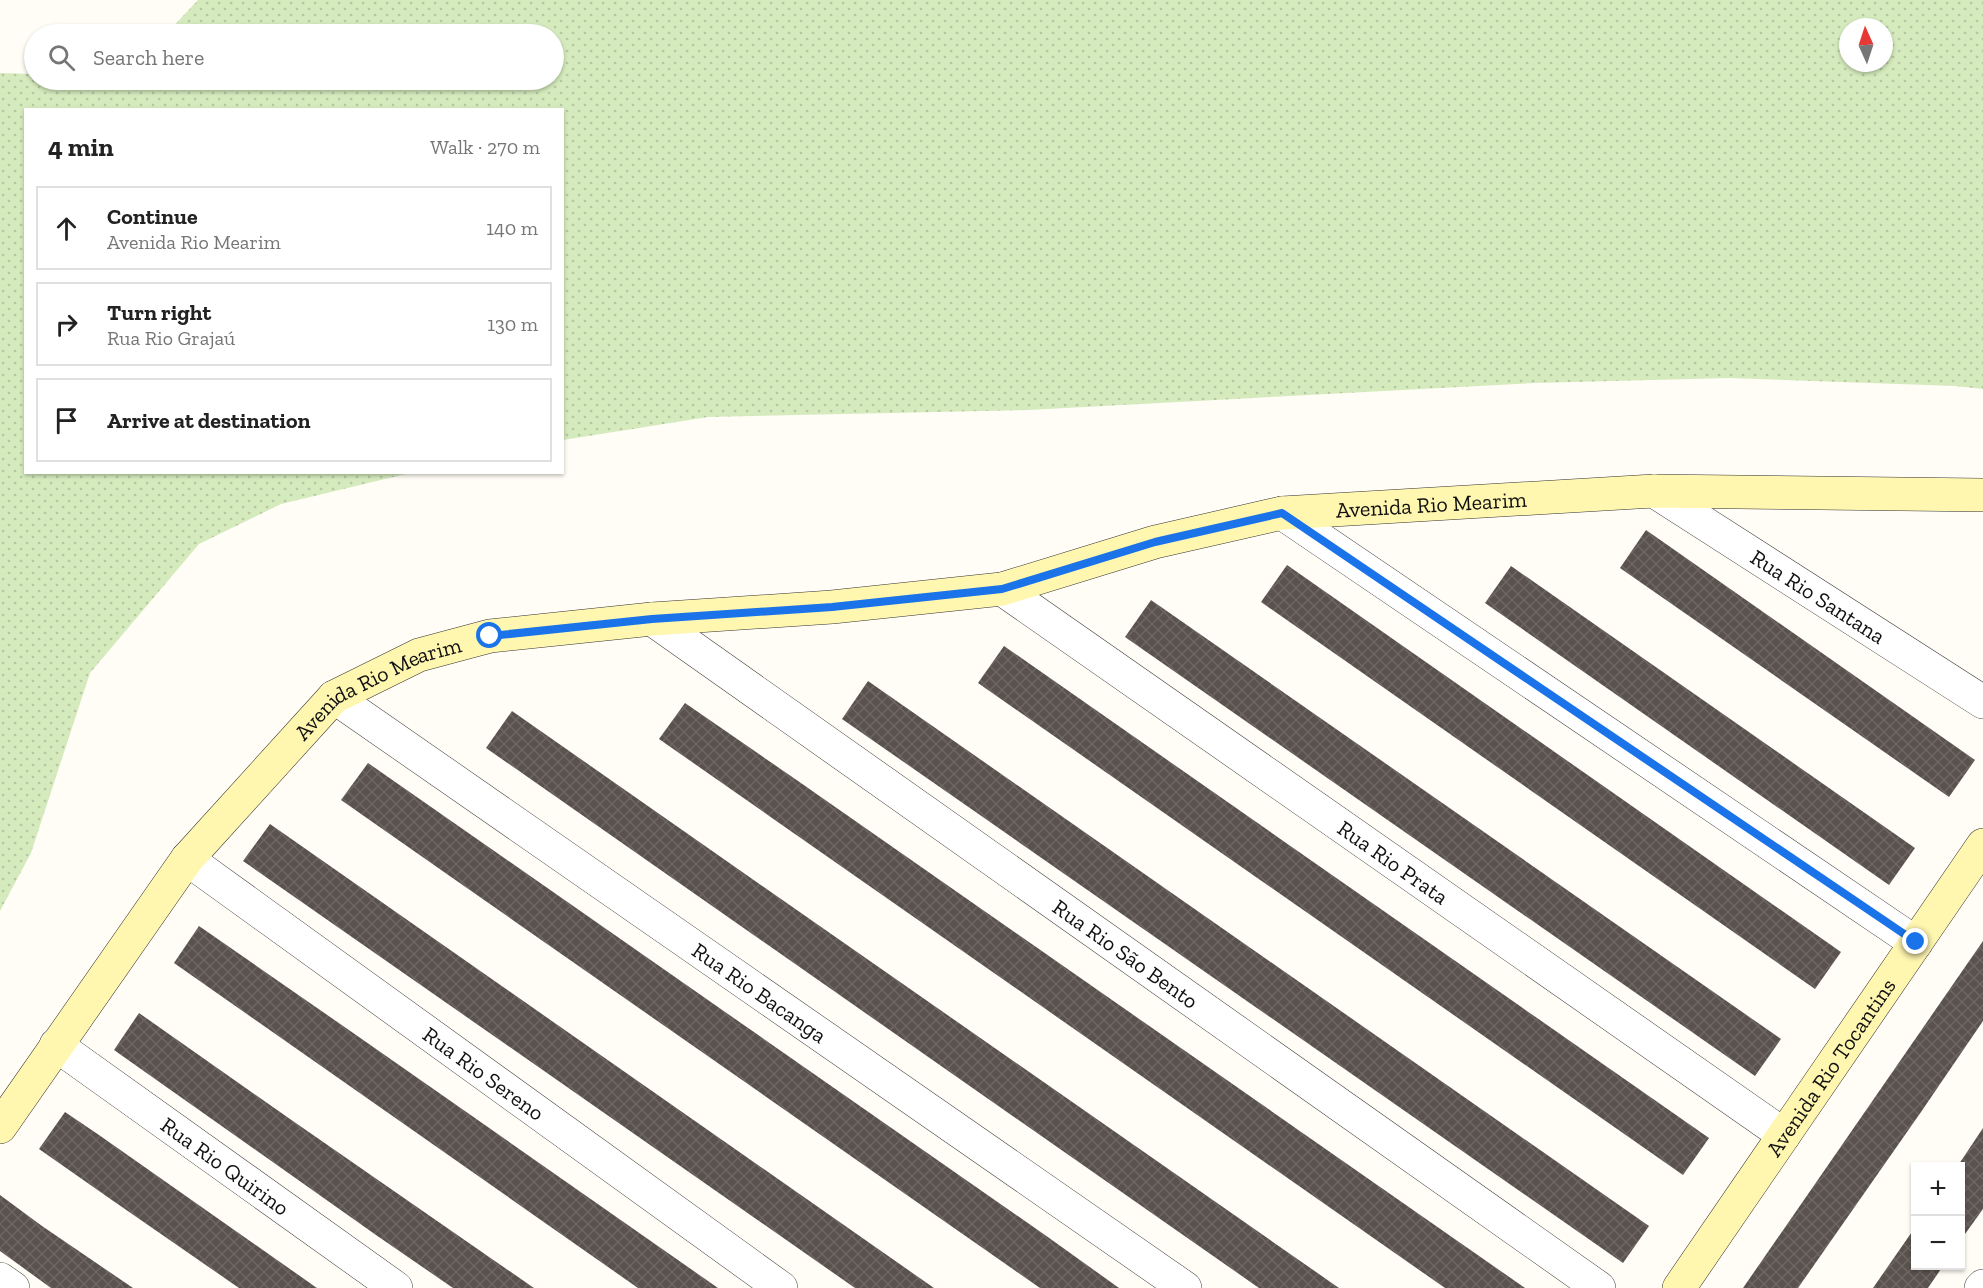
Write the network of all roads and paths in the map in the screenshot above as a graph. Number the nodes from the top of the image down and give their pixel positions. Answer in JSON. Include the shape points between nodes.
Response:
{"nodes":[{"id":1,"x":1654,"y":490,"type":"junction"},
{"id":2,"x":1983,"y":495,"type":"edge"},
{"id":3,"x":1282,"y":513,"type":"junction"},
{"id":4,"x":1002,"y":589,"type":"junction"},
{"id":5,"x":652,"y":619,"type":"junction"},
{"id":6,"x":334,"y":697,"type":"junction"},
{"id":7,"x":1983,"y":702,"type":"edge"},
{"id":8,"x":1983,"y":845,"type":"edge"},
{"id":9,"x":187,"y":859,"type":"junction"},
{"id":10,"x":1916,"y":942,"type":"junction"},
{"id":11,"x":56,"y":1045,"type":"junction"},
{"id":12,"x":0,"y":1127,"type":"edge"},
{"id":13,"x":1784,"y":1135,"type":"junction"},
{"id":14,"x":0,"y":1279,"type":"edge"},
{"id":15,"x":13,"y":1288,"type":"edge"},
{"id":16,"x":396,"y":1288,"type":"edge"},
{"id":17,"x":781,"y":1288,"type":"edge"},
{"id":18,"x":1185,"y":1288,"type":"edge"},
{"id":19,"x":1599,"y":1288,"type":"edge"},
{"id":20,"x":1679,"y":1288,"type":"edge"}],
"edges":[{"from":1,"to":2,"type":"street","name":"Avenida Rio Mearim"},
{"from":1,"to":3,"type":"street","name":"Avenida Rio Mearim"},
{"from":1,"to":7,"type":"street","name":"Rua Rio Santana"},
{"from":3,"to":4,"type":"street","name":"Avenida Rio Mearim","via":[[1155,542]]},
{"from":3,"to":10,"type":"street"},
{"from":4,"to":5,"type":"street","name":"Avenida Rio Mearim","via":[[832,607]]},
{"from":4,"to":13,"type":"street","name":"Rua Rio Prata"},
{"from":5,"to":6,"type":"street","name":"Avenida Rio Mearim","via":[[490,636],[419,655]]},
{"from":5,"to":19,"type":"street","name":"Rua Rio São Bento"},
{"from":6,"to":9,"type":"street","name":"Avenida Rio Mearim"},
{"from":6,"to":18,"type":"street","name":"Rua Rio Bacanga"},
{"from":8,"to":10,"type":"street","name":"Avenida Rio Tocantins"},
{"from":9,"to":11,"type":"street","name":"Avenida Rio Mearim"},
{"from":9,"to":17,"type":"street","name":"Rua Rio Sereno"},
{"from":10,"to":13,"type":"street","name":"Avenida Rio Tocantins"},
{"from":11,"to":12,"type":"street","name":"Avenida Rio Mearim"},
{"from":11,"to":16,"type":"street","name":"Rua Rio Quirino"},
{"from":13,"to":20,"type":"street","name":"Avenida Rio Tocantins"},
{"from":14,"to":15,"type":"street"}]}
